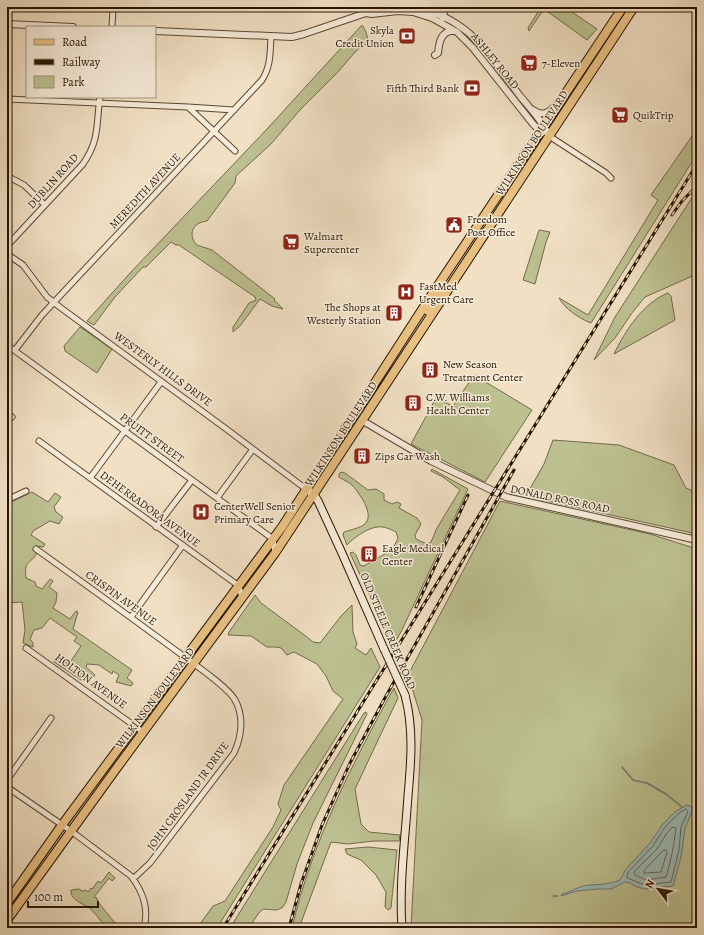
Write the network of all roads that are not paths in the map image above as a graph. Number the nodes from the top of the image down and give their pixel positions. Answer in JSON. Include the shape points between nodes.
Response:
{"nodes":[{"id":1,"x":113,"y":7,"type":"edge"},
{"id":2,"x":385,"y":7,"type":"edge"},
{"id":3,"x":416,"y":7,"type":"edge"},
{"id":4,"x":446,"y":7,"type":"edge"},
{"id":5,"x":623,"y":7,"type":"edge"},
{"id":6,"x":628,"y":7,"type":"edge"},
{"id":7,"x":634,"y":7,"type":"edge"},
{"id":8,"x":365,"y":10,"type":"edge"},
{"id":9,"x":443,"y":16,"type":"junction"},
{"id":10,"x":441,"y":23,"type":"junction"},
{"id":11,"x":7,"y":24,"type":"edge"},
{"id":12,"x":51,"y":26,"type":"edge"},
{"id":13,"x":112,"y":26,"type":"edge"},
{"id":14,"x":156,"y":31,"type":"edge"},
{"id":15,"x":457,"y":32,"type":"junction"},
{"id":16,"x":271,"y":36,"type":"junction"},
{"id":17,"x":608,"y":46,"type":"junction"},
{"id":18,"x":436,"y":55,"type":"dead end"},
{"id":19,"x":7,"y":99,"type":"edge"},
{"id":20,"x":99,"y":100,"type":"edge"},
{"id":21,"x":527,"y":105,"type":"junction"},
{"id":22,"x":558,"y":105,"type":"junction"},
{"id":23,"x":188,"y":107,"type":"junction"},
{"id":24,"x":234,"y":110,"type":"junction"},
{"id":25,"x":542,"y":130,"type":"junction"},
{"id":26,"x":214,"y":131,"type":"junction"},
{"id":27,"x":549,"y":136,"type":"junction"},
{"id":28,"x":235,"y":151,"type":"dead end"},
{"id":29,"x":7,"y":176,"type":"edge"},
{"id":30,"x":611,"y":178,"type":"dead end"},
{"id":31,"x":45,"y":205,"type":"junction"},
{"id":32,"x":7,"y":246,"type":"edge"},
{"id":33,"x":7,"y":254,"type":"edge"},
{"id":34,"x":438,"y":286,"type":"junction"},
{"id":35,"x":54,"y":303,"type":"junction"},
{"id":36,"x":7,"y":345,"type":"edge"},
{"id":37,"x":410,"y":348,"type":"junction"},
{"id":38,"x":15,"y":350,"type":"junction"},
{"id":39,"x":380,"y":374,"type":"junction"},
{"id":40,"x":161,"y":382,"type":"junction"},
{"id":41,"x":363,"y":421,"type":"junction"},
{"id":42,"x":125,"y":431,"type":"junction"},
{"id":43,"x":39,"y":441,"type":"dead end"},
{"id":44,"x":253,"y":449,"type":"junction"},
{"id":45,"x":90,"y":478,"type":"junction"},
{"id":46,"x":192,"y":480,"type":"junction"},
{"id":47,"x":306,"y":489,"type":"junction"},
{"id":48,"x":26,"y":491,"type":"dead end"},
{"id":49,"x":314,"y":495,"type":"junction"},
{"id":50,"x":217,"y":498,"type":"junction"},
{"id":51,"x":7,"y":500,"type":"edge"},
{"id":52,"x":156,"y":527,"type":"junction"},
{"id":53,"x":273,"y":539,"type":"junction"},
{"id":54,"x":697,"y":540,"type":"edge"},
{"id":55,"x":183,"y":545,"type":"junction"},
{"id":56,"x":36,"y":549,"type":"dead end"},
{"id":57,"x":275,"y":553,"type":"junction"},
{"id":58,"x":239,"y":586,"type":"junction"},
{"id":59,"x":242,"y":598,"type":"junction"},
{"id":60,"x":131,"y":618,"type":"junction"},
{"id":61,"x":26,"y":648,"type":"dead end"},
{"id":62,"x":186,"y":658,"type":"junction"},
{"id":63,"x":194,"y":664,"type":"junction"},
{"id":64,"x":51,"y":718,"type":"dead end"},
{"id":65,"x":135,"y":726,"type":"junction"},
{"id":66,"x":143,"y":732,"type":"junction"},
{"id":67,"x":7,"y":780,"type":"edge"},
{"id":68,"x":7,"y":787,"type":"edge"},
{"id":69,"x":62,"y":825,"type":"junction"},
{"id":70,"x":71,"y":831,"type":"junction"},
{"id":71,"x":133,"y":879,"type":"junction"},
{"id":72,"x":7,"y":903,"type":"edge"},
{"id":73,"x":7,"y":920,"type":"edge"},
{"id":74,"x":144,"y":928,"type":"edge"},
{"id":75,"x":402,"y":928,"type":"edge"}],
"edges":[{"from":1,"to":13,"type":"street"},
{"from":2,"to":8,"type":"street","name":"ASHLEY ROAD"},
{"from":3,"to":9,"type":"street","name":"ASHLEY ROAD"},
{"from":4,"to":9,"type":"street"},
{"from":5,"to":22,"type":"main road","name":"WILKINSON BOULEVARD"},
{"from":6,"to":17,"type":"main road"},
{"from":7,"to":17,"type":"main road","name":"WILKINSON BOULEVARD"},
{"from":8,"to":10,"type":"street","name":"ASHLEY ROAD","via":[[409,12]]},
{"from":8,"to":16,"type":"street","name":"ASHLEY ROAD","via":[[304,34],[292,37]]},
{"from":9,"to":10,"type":"street"},
{"from":9,"to":21,"type":"street","name":"ASHLEY ROAD","via":[[460,25],[477,40]]},
{"from":10,"to":15,"type":"street","name":"ASHLEY ROAD"},
{"from":11,"to":12,"type":"street"},
{"from":14,"to":16,"type":"street","name":"ASHLEY ROAD"},
{"from":15,"to":18,"type":"street","via":[[450,31],[443,35]]},
{"from":15,"to":25,"type":"street","name":"ASHLEY ROAD"},
{"from":16,"to":24,"type":"street","name":"MEREDITH AVENUE","via":[[266,73]]},
{"from":17,"to":27,"type":"main road","name":"WILKINSON BOULEVARD"},
{"from":19,"to":20,"type":"street"},
{"from":20,"to":23,"type":"street"},
{"from":20,"to":31,"type":"street","name":"DUBLIN ROAD","via":[[96,137],[90,154]]},
{"from":21,"to":22,"type":"street","via":[[542,114],[550,112]]},
{"from":21,"to":25,"type":"street","name":"ASHLEY ROAD"},
{"from":22,"to":25,"type":"main road","name":"WILKINSON BOULEVARD"},
{"from":23,"to":24,"type":"street"},
{"from":23,"to":26,"type":"street"},
{"from":24,"to":26,"type":"street","name":"MEREDITH AVENUE"},
{"from":25,"to":27,"type":"street","name":"ASHLEY ROAD"},
{"from":25,"to":34,"type":"main road","name":"WILKINSON BOULEVARD"},
{"from":26,"to":28,"type":"street"},
{"from":26,"to":35,"type":"street","name":"MEREDITH AVENUE"},
{"from":27,"to":30,"type":"street","name":"ASHLEY ROAD"},
{"from":27,"to":37,"type":"main road","name":"WILKINSON BOULEVARD"},
{"from":29,"to":31,"type":"street","via":[[24,185]]},
{"from":31,"to":32,"type":"street","name":"DUBLIN ROAD"},
{"from":33,"to":35,"type":"street","name":"WESTERLY HILLS DRIVE","via":[[23,265]]},
{"from":34,"to":37,"type":"main road","via":[[440,292],[412,336]]},
{"from":34,"to":39,"type":"main road","name":"WILKINSON BOULEVARD"},
{"from":35,"to":38,"type":"street","name":"MEREDITH AVENUE"},
{"from":35,"to":40,"type":"street","name":"WESTERLY HILLS DRIVE"},
{"from":36,"to":38,"type":"street","name":"PRUITT STREET"},
{"from":37,"to":41,"type":"main road","name":"WILKINSON BOULEVARD"},
{"from":38,"to":42,"type":"street","name":"PRUITT STREET"},
{"from":39,"to":41,"type":"main road","via":[[382,380],[360,415]]},
{"from":39,"to":47,"type":"main road","name":"WILKINSON BOULEVARD"},
{"from":40,"to":42,"type":"street"},
{"from":40,"to":44,"type":"street","name":"WESTERLY HILLS DRIVE"},
{"from":41,"to":49,"type":"main road","name":"WILKINSON BOULEVARD"},
{"from":41,"to":54,"type":"street","name":"DONALD ROSS ROAD","via":[[431,461],[506,497]]},
{"from":42,"to":45,"type":"street"},
{"from":42,"to":46,"type":"street","name":"PRUITT STREET"},
{"from":43,"to":45,"type":"street","name":"DEHERRADORA AVENUE"},
{"from":44,"to":47,"type":"street","name":"WESTERLY HILLS DRIVE"},
{"from":44,"to":50,"type":"street"},
{"from":45,"to":52,"type":"street","name":"DEHERRADORA AVENUE"},
{"from":46,"to":50,"type":"street","name":"PRUITT STREET"},
{"from":46,"to":52,"type":"street"},
{"from":47,"to":49,"type":"main road","name":"WESTERLY HILLS DRIVE"},
{"from":47,"to":53,"type":"main road","name":"WILKINSON BOULEVARD"},
{"from":48,"to":51,"type":"street"},
{"from":49,"to":57,"type":"main road","name":"WILKINSON BOULEVARD"},
{"from":49,"to":75,"type":"main road","name":"OLD STEELE CREEK ROAD","bridge":true,"via":[[342,551],[405,696],[410,720],[411,749],[401,894]]},
{"from":50,"to":53,"type":"street","name":"PRUITT STREET"},
{"from":52,"to":55,"type":"street","name":"DEHERRADORA AVENUE"},
{"from":53,"to":57,"type":"street"},
{"from":53,"to":58,"type":"main road","name":"WILKINSON BOULEVARD"},
{"from":55,"to":58,"type":"street","name":"DEHERRADORA AVENUE"},
{"from":55,"to":60,"type":"street"},
{"from":56,"to":60,"type":"street","name":"CRISPIN AVENUE"},
{"from":57,"to":59,"type":"main road","name":"WILKINSON BOULEVARD"},
{"from":58,"to":59,"type":"street"},
{"from":58,"to":62,"type":"main road","name":"WILKINSON BOULEVARD"},
{"from":59,"to":63,"type":"main road","name":"WILKINSON BOULEVARD"},
{"from":60,"to":62,"type":"street","name":"CRISPIN AVENUE"},
{"from":61,"to":65,"type":"street","name":"HOLTON AVENUE"},
{"from":62,"to":63,"type":"street","name":"CRISPIN AVENUE"},
{"from":62,"to":65,"type":"main road","name":"WILKINSON BOULEVARD"},
{"from":63,"to":66,"type":"main road","name":"WILKINSON BOULEVARD"},
{"from":63,"to":71,"type":"street","name":"JOHN CROSLAND JR DRIVE","via":[[235,699],[241,717],[238,744],[234,753],[150,863]]},
{"from":64,"to":67,"type":"street"},
{"from":65,"to":66,"type":"street","name":"HOLTON AVENUE"},
{"from":65,"to":69,"type":"main road","name":"WILKINSON BOULEVARD"},
{"from":66,"to":70,"type":"main road","name":"WILKINSON BOULEVARD"},
{"from":68,"to":69,"type":"street"},
{"from":69,"to":70,"type":"street"},
{"from":69,"to":72,"type":"main road","name":"WILKINSON BOULEVARD"},
{"from":70,"to":71,"type":"street"},
{"from":70,"to":73,"type":"main road","name":"WILKINSON BOULEVARD"},
{"from":71,"to":74,"type":"street","via":[[143,895],[146,914]]}]}
